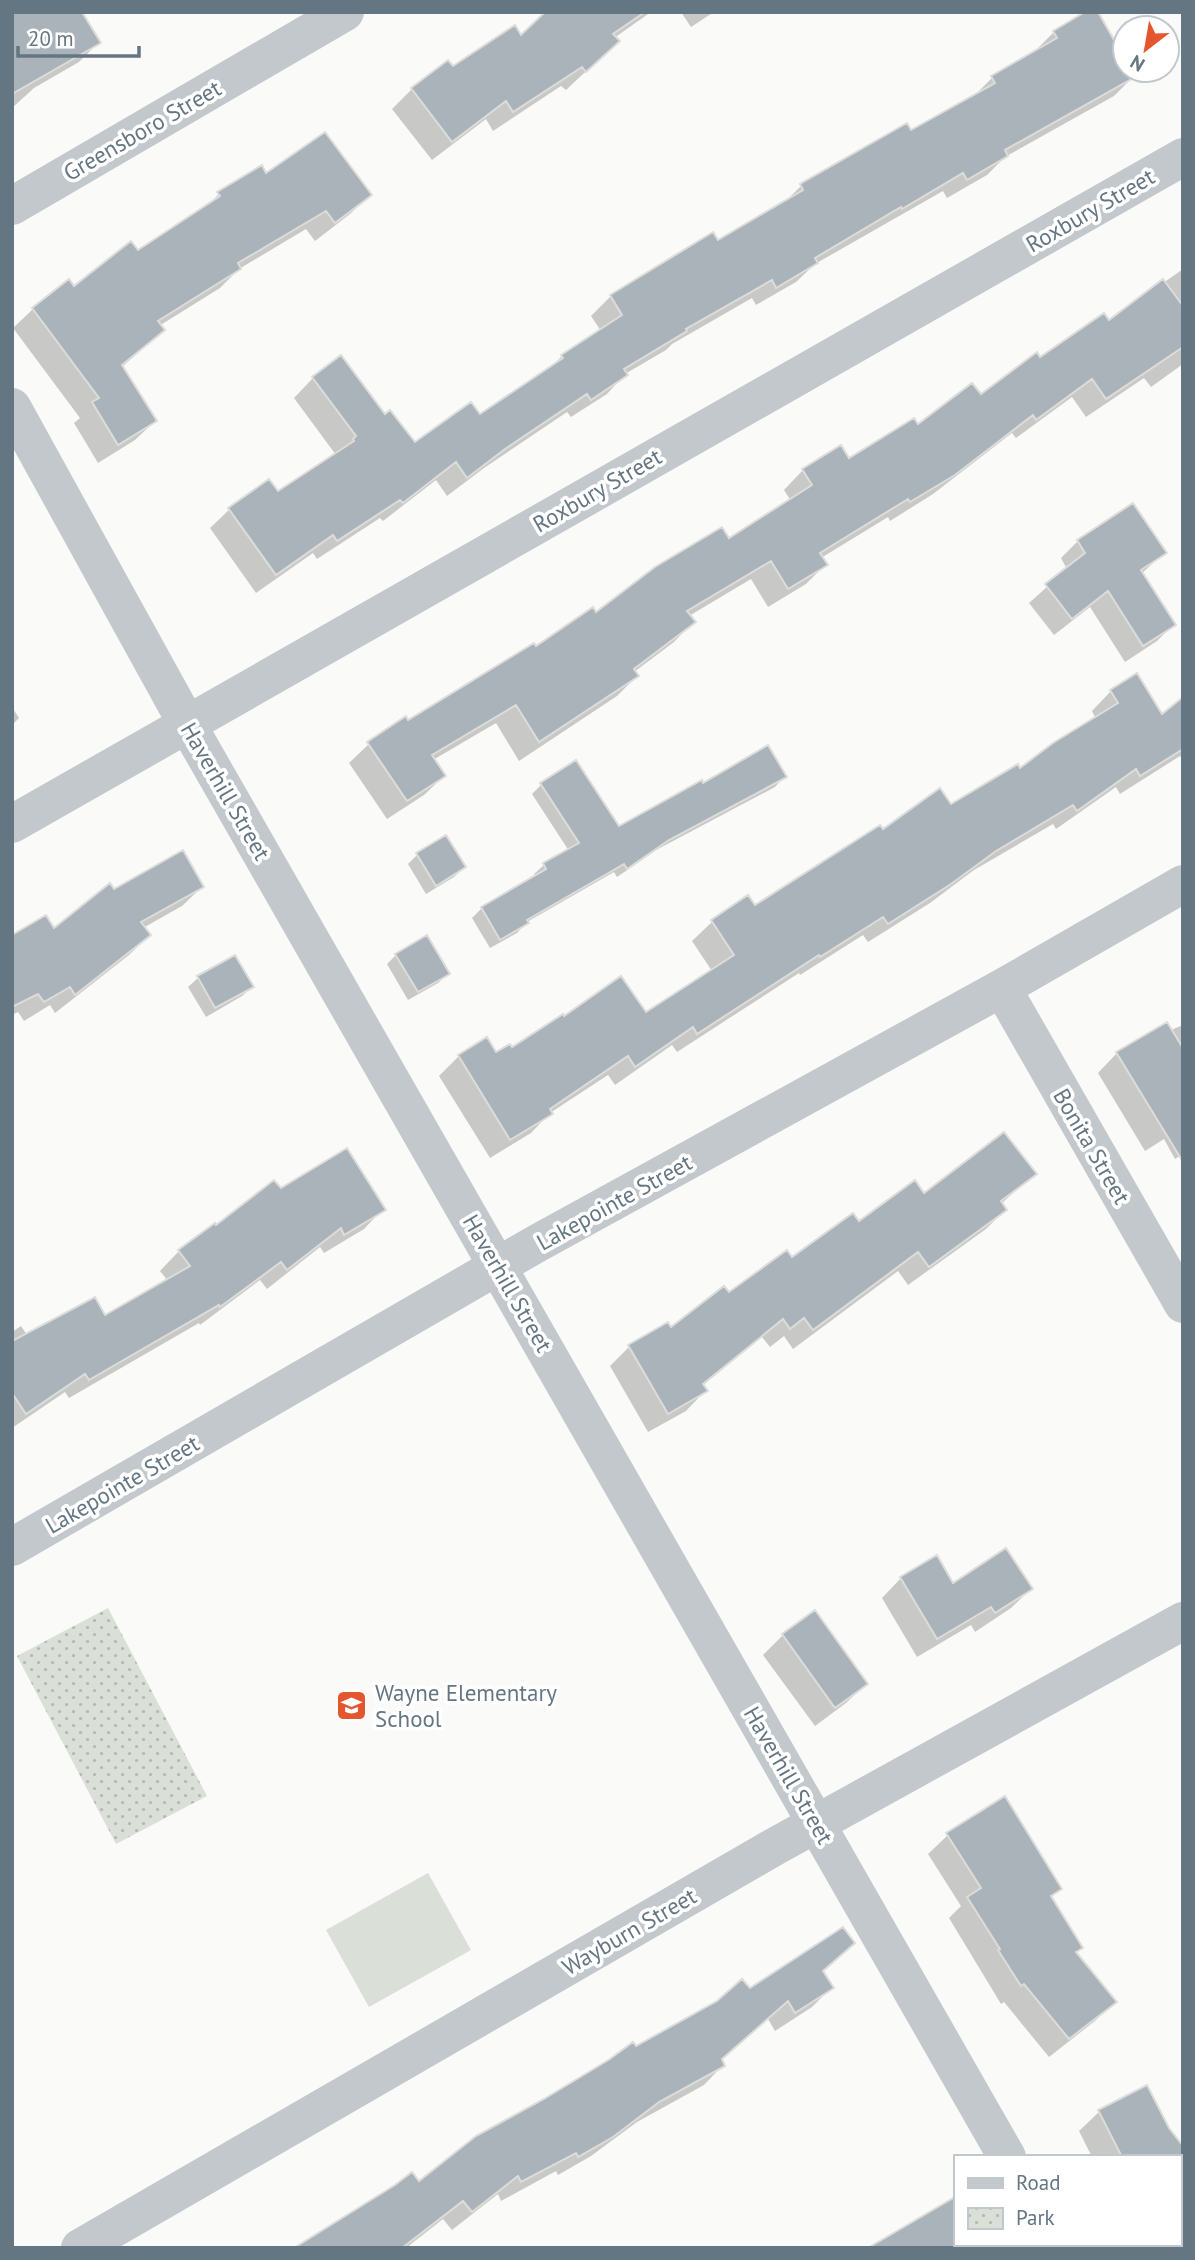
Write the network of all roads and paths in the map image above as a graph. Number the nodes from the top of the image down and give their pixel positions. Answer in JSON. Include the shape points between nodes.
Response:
{"nodes":[{"id":1,"x":345,"y":12,"type":"edge"},
{"id":2,"x":1183,"y":157,"type":"edge"},
{"id":3,"x":12,"y":206,"type":"edge"},
{"id":4,"x":12,"y":407,"type":"edge"},
{"id":5,"x":187,"y":724,"type":"junction"},
{"id":6,"x":12,"y":824,"type":"edge"},
{"id":7,"x":1183,"y":884,"type":"edge"},
{"id":8,"x":1002,"y":988,"type":"junction"},
{"id":9,"x":498,"y":1266,"type":"junction"},
{"id":10,"x":1183,"y":1304,"type":"edge"},
{"id":11,"x":12,"y":1547,"type":"edge"},
{"id":12,"x":1183,"y":1621,"type":"edge"},
{"id":13,"x":817,"y":1824,"type":"junction"},
{"id":14,"x":1006,"y":2155,"type":"edge"},
{"id":15,"x":80,"y":2248,"type":"edge"}],
"edges":[{"from":1,"to":3,"type":"street","name":"Greensboro Street"},
{"from":2,"to":5,"type":"street","name":"Roxbury Street"},
{"from":4,"to":5,"type":"street","name":"Haverhill Street"},
{"from":5,"to":6,"type":"street","name":"Roxbury Street"},
{"from":5,"to":9,"type":"street","name":"Haverhill Street"},
{"from":7,"to":8,"type":"street","name":"Lakepointe Street"},
{"from":8,"to":9,"type":"street","name":"Lakepointe Street"},
{"from":8,"to":10,"type":"street","name":"Bonita Street"},
{"from":9,"to":11,"type":"street","name":"Lakepointe Street"},
{"from":9,"to":13,"type":"street","name":"Haverhill Street"},
{"from":12,"to":13,"type":"street","name":"Wayburn Street"},
{"from":13,"to":14,"type":"street","name":"Haverhill Street"},
{"from":13,"to":15,"type":"street","name":"Wayburn Street"}]}
